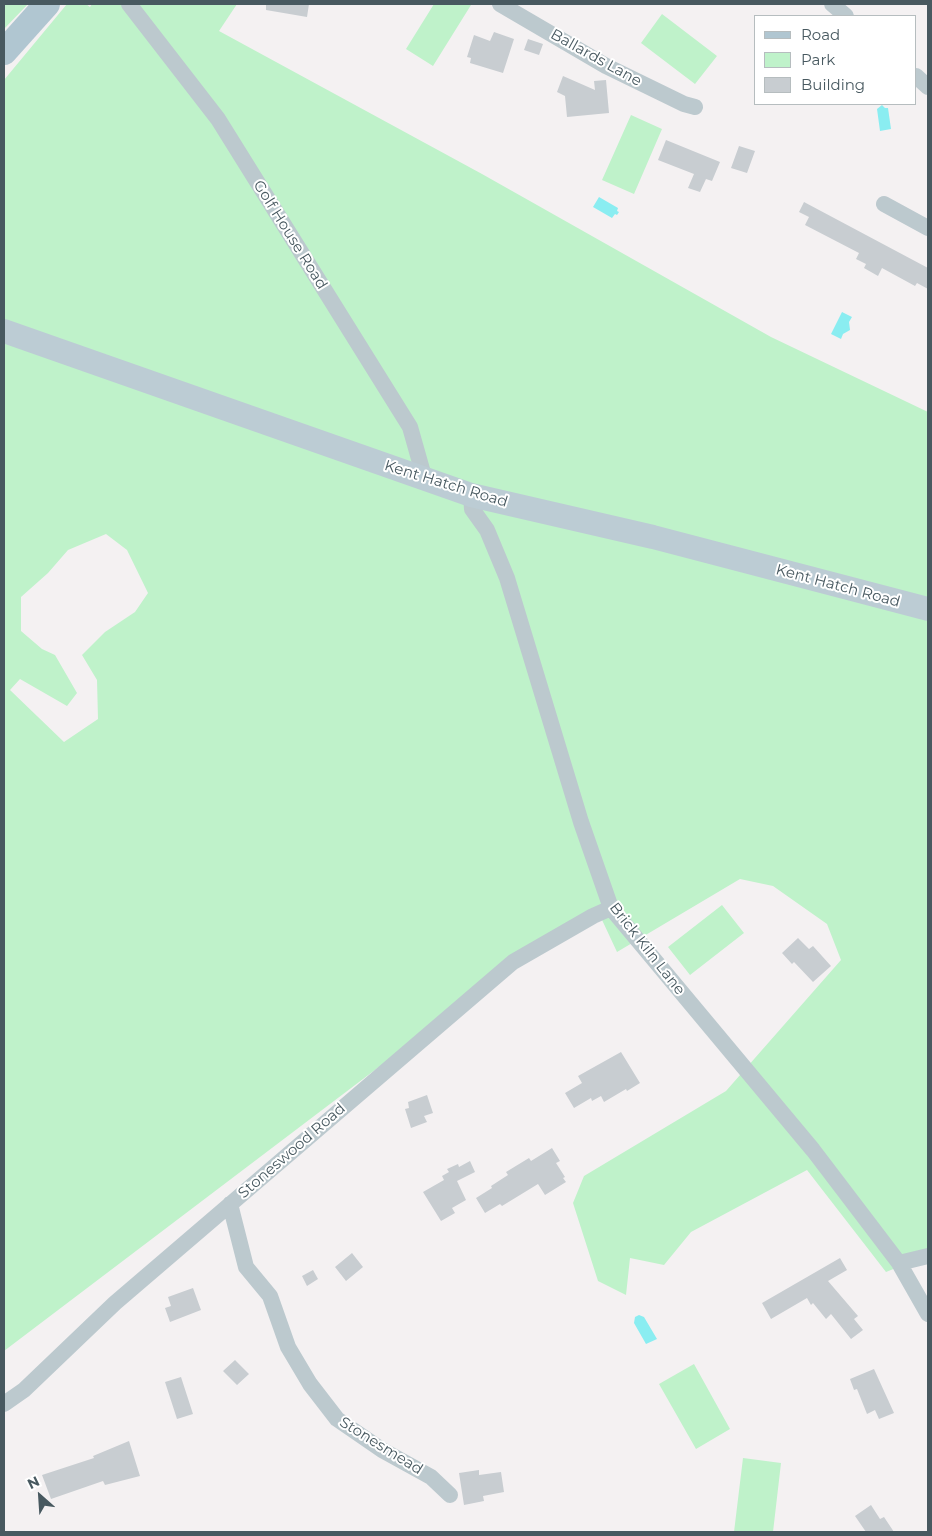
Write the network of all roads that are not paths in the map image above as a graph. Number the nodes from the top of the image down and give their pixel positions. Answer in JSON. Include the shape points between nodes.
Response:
{"nodes":[{"id":1,"x":30,"y":4,"type":"edge"},
{"id":2,"x":47,"y":4,"type":"edge"},
{"id":3,"x":129,"y":4,"type":"edge"},
{"id":4,"x":500,"y":4,"type":"edge"},
{"id":5,"x":832,"y":4,"type":"edge"},
{"id":6,"x":845,"y":15,"type":"edge"},
{"id":7,"x":4,"y":32,"type":"edge"},
{"id":8,"x":4,"y":52,"type":"edge"},
{"id":9,"x":917,"y":77,"type":"edge"},
{"id":10,"x":928,"y":87,"type":"edge"},
{"id":11,"x":694,"y":107,"type":"dead end"},
{"id":12,"x":884,"y":204,"type":"dead end"},
{"id":13,"x":928,"y":228,"type":"edge"},
{"id":14,"x":4,"y":331,"type":"edge"},
{"id":15,"x":424,"y":480,"type":"junction"},
{"id":16,"x":470,"y":495,"type":"junction"},
{"id":17,"x":928,"y":609,"type":"edge"},
{"id":18,"x":611,"y":908,"type":"junction"},
{"id":19,"x":230,"y":1204,"type":"junction"},
{"id":20,"x":928,"y":1256,"type":"edge"},
{"id":21,"x":899,"y":1263,"type":"junction"},
{"id":22,"x":928,"y":1314,"type":"edge"},
{"id":23,"x":4,"y":1404,"type":"edge"},
{"id":24,"x":450,"y":1495,"type":"dead end"}],
"edges":[{"from":1,"to":7,"type":"main road"},
{"from":2,"to":8,"type":"main road"},
{"from":3,"to":15,"type":"street","name":"Golf House Road","via":[[218,120],[405,418]]},
{"from":4,"to":11,"type":"street","name":"Ballards Lane","via":[[606,66]]},
{"from":5,"to":6,"type":"street"},
{"from":9,"to":10,"type":"street"},
{"from":12,"to":13,"type":"street"},
{"from":14,"to":15,"type":"main road","name":"Kent Hatch Road"},
{"from":15,"to":16,"type":"main road","name":"Kent Hatch Road"},
{"from":16,"to":17,"type":"main road","name":"Kent Hatch Road","via":[[653,537]]},
{"from":16,"to":18,"type":"street","name":"Brick Kiln Lane","via":[[472,509],[487,530],[508,578],[581,822]]},
{"from":18,"to":19,"type":"street","name":"Stoneswood Road","via":[[513,962]]},
{"from":18,"to":21,"type":"street","name":"Brick Kiln Lane","via":[[813,1150]]},
{"from":19,"to":23,"type":"street","name":"Stoneswood Road","via":[[115,1303],[24,1390]]},
{"from":19,"to":24,"type":"street","name":"Stonesmead","via":[[246,1268],[270,1296],[288,1347],[310,1384],[337,1419],[382,1450],[431,1477]]},
{"from":20,"to":21,"type":"street"},
{"from":21,"to":22,"type":"street","name":"Brick Kiln Lane"}]}
